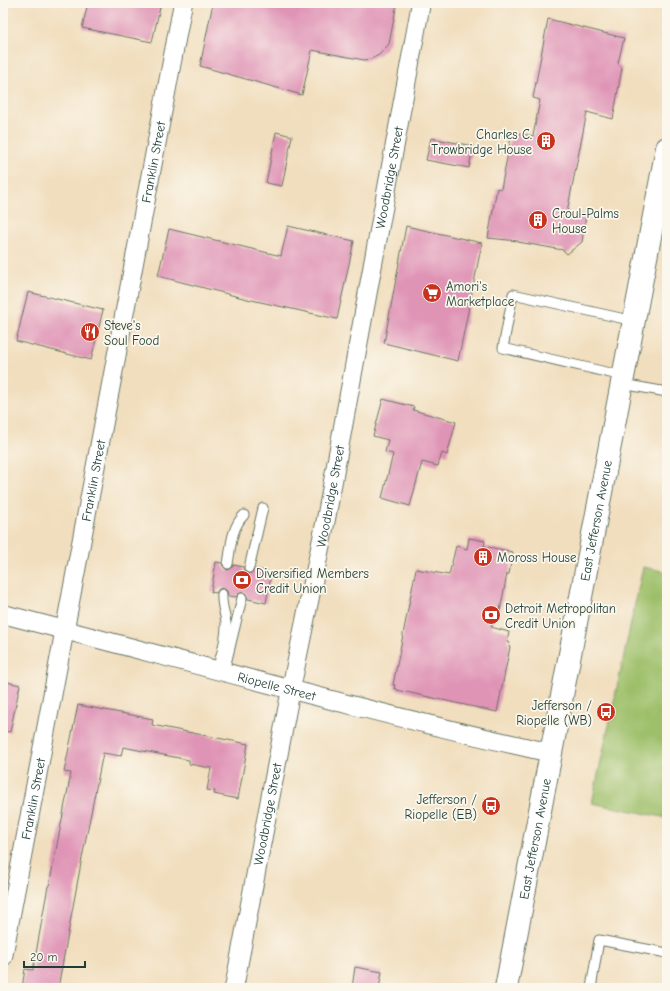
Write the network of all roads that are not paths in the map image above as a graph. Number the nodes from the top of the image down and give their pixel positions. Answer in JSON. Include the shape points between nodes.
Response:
{"nodes":[{"id":1,"x":183,"y":3,"type":"edge"},
{"id":2,"x":421,"y":3,"type":"edge"},
{"id":3,"x":667,"y":148,"type":"edge"},
{"id":4,"x":634,"y":321,"type":"junction"},
{"id":5,"x":623,"y":380,"type":"junction"},
{"id":6,"x":667,"y":392,"type":"edge"},
{"id":7,"x":263,"y":508,"type":"dead end"},
{"id":8,"x":244,"y":515,"type":"dead end"},
{"id":9,"x":228,"y":564,"type":"dead end"},
{"id":10,"x":249,"y":568,"type":"dead end"},
{"id":11,"x":222,"y":594,"type":"dead end"},
{"id":12,"x":242,"y":598,"type":"dead end"},
{"id":13,"x":3,"y":614,"type":"edge"},
{"id":14,"x":65,"y":630,"type":"junction"},
{"id":15,"x":220,"y":671,"type":"junction"},
{"id":16,"x":291,"y":689,"type":"junction"},
{"id":17,"x":551,"y":753,"type":"junction"},
{"id":18,"x":667,"y":953,"type":"edge"},
{"id":19,"x":3,"y":957,"type":"edge"},
{"id":20,"x":234,"y":988,"type":"edge"},
{"id":21,"x":506,"y":988,"type":"edge"},
{"id":22,"x":591,"y":988,"type":"edge"}],
"edges":[{"from":1,"to":14,"type":"street","name":"Franklin Street"},
{"from":2,"to":16,"type":"street","name":"Woodbridge Street","via":[[327,511]]},
{"from":3,"to":4,"type":"main road","name":"East Jefferson Avenue"},
{"from":4,"to":5,"type":"main road","name":"East Jefferson Avenue"},
{"from":4,"to":5,"type":"lane","via":[[513,294],[503,348]]},
{"from":5,"to":6,"type":"lane"},
{"from":5,"to":17,"type":"main road","name":"East Jefferson Avenue"},
{"from":7,"to":10,"type":"lane"},
{"from":8,"to":9,"type":"lane","via":[[234,529]]},
{"from":11,"to":15,"type":"lane","via":[[226,634]]},
{"from":12,"to":15,"type":"lane"},
{"from":13,"to":14,"type":"street","name":"Riopelle Street"},
{"from":14,"to":15,"type":"street","name":"Riopelle Street"},
{"from":14,"to":19,"type":"street","name":"Franklin Street"},
{"from":15,"to":16,"type":"street","name":"Riopelle Street"},
{"from":16,"to":17,"type":"street","name":"Riopelle Street"},
{"from":16,"to":20,"type":"street","name":"Woodbridge Street"},
{"from":17,"to":21,"type":"main road","name":"East Jefferson Avenue"},
{"from":18,"to":22,"type":"lane","via":[[599,940]]}]}
